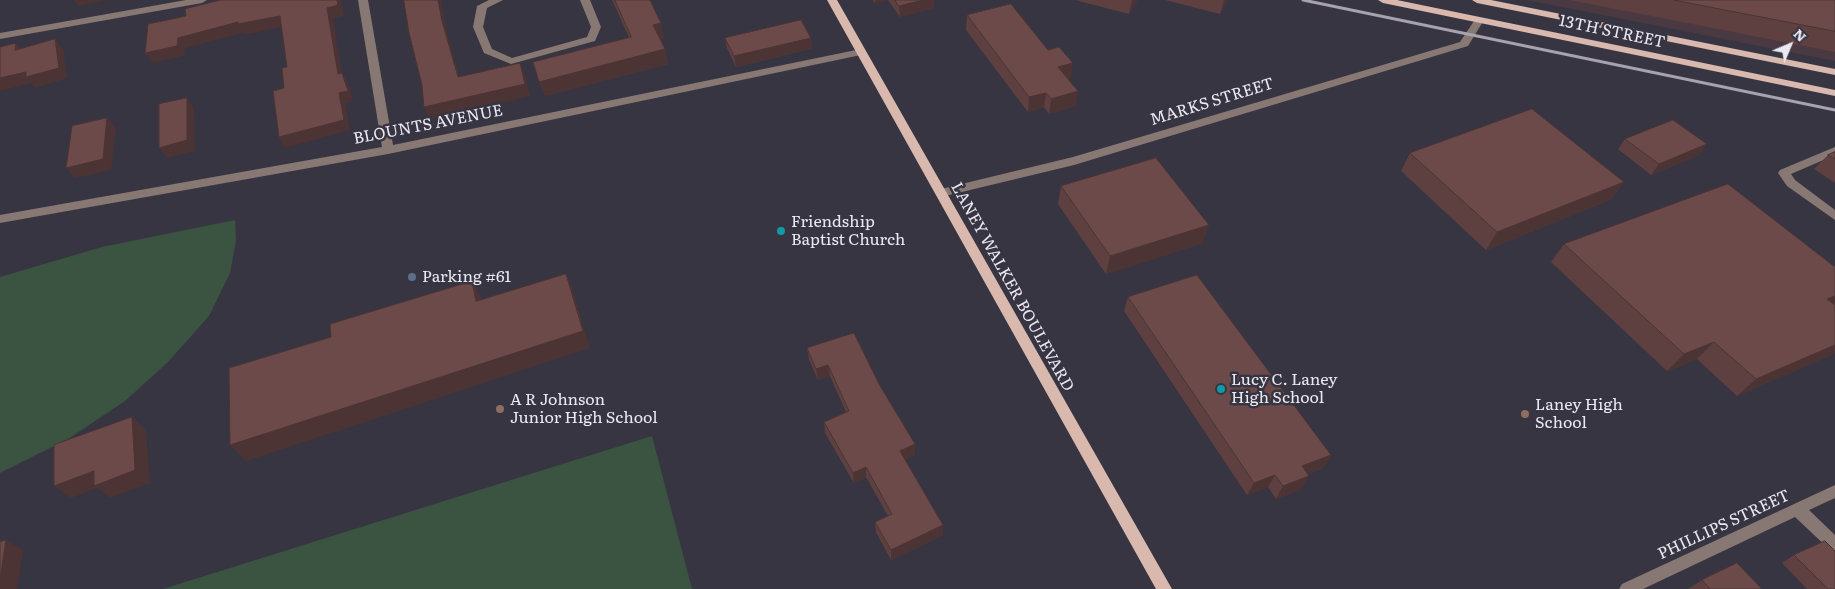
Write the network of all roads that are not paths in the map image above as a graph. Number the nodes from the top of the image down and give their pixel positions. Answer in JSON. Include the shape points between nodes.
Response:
{"nodes":[{"id":1,"x":202,"y":0,"type":"edge"},
{"id":2,"x":363,"y":0,"type":"edge"},
{"id":3,"x":498,"y":0,"type":"edge"},
{"id":4,"x":586,"y":0,"type":"edge"},
{"id":5,"x":832,"y":0,"type":"edge"},
{"id":6,"x":1383,"y":0,"type":"edge"},
{"id":7,"x":1477,"y":0,"type":"edge"},
{"id":8,"x":1479,"y":20,"type":"junction"},
{"id":9,"x":0,"y":36,"type":"edge"},
{"id":10,"x":861,"y":52,"type":"junction"},
{"id":11,"x":1835,"y":72,"type":"edge"},
{"id":12,"x":1835,"y":93,"type":"edge"},
{"id":13,"x":388,"y":150,"type":"junction"},
{"id":14,"x":1835,"y":151,"type":"edge"},
{"id":15,"x":941,"y":193,"type":"junction"},
{"id":16,"x":1835,"y":216,"type":"edge"},
{"id":17,"x":0,"y":219,"type":"edge"},
{"id":18,"x":1835,"y":491,"type":"edge"},
{"id":19,"x":1798,"y":510,"type":"junction"},
{"id":20,"x":1835,"y":545,"type":"edge"},
{"id":21,"x":1164,"y":589,"type":"edge"},
{"id":22,"x":1626,"y":589,"type":"edge"}],
"edges":[{"from":1,"to":9,"type":"street"},
{"from":2,"to":13,"type":"street"},
{"from":3,"to":4,"type":"street","via":[[482,6],[478,26],[488,51],[511,61],[591,39],[596,27]]},
{"from":5,"to":10,"type":"main road","name":"LANEY WALKER BOULEVARD"},
{"from":6,"to":8,"type":"main road","name":"13TH STREET"},
{"from":7,"to":11,"type":"main road"},
{"from":8,"to":12,"type":"main road","name":"13TH STREET"},
{"from":8,"to":15,"type":"street","name":"MARKS STREET","via":[[1464,44],[1074,160]]},
{"from":10,"to":13,"type":"street","name":"BLOUNTS AVENUE"},
{"from":10,"to":15,"type":"main road","name":"LANEY WALKER BOULEVARD"},
{"from":13,"to":17,"type":"street","name":"BLOUNTS AVENUE"},
{"from":14,"to":16,"type":"street","via":[[1784,174]]},
{"from":15,"to":21,"type":"main road","name":"LANEY WALKER BOULEVARD"},
{"from":18,"to":19,"type":"street","name":"PHILLIPS STREET"},
{"from":19,"to":20,"type":"street"},
{"from":19,"to":22,"type":"street","name":"PHILLIPS STREET"}]}
